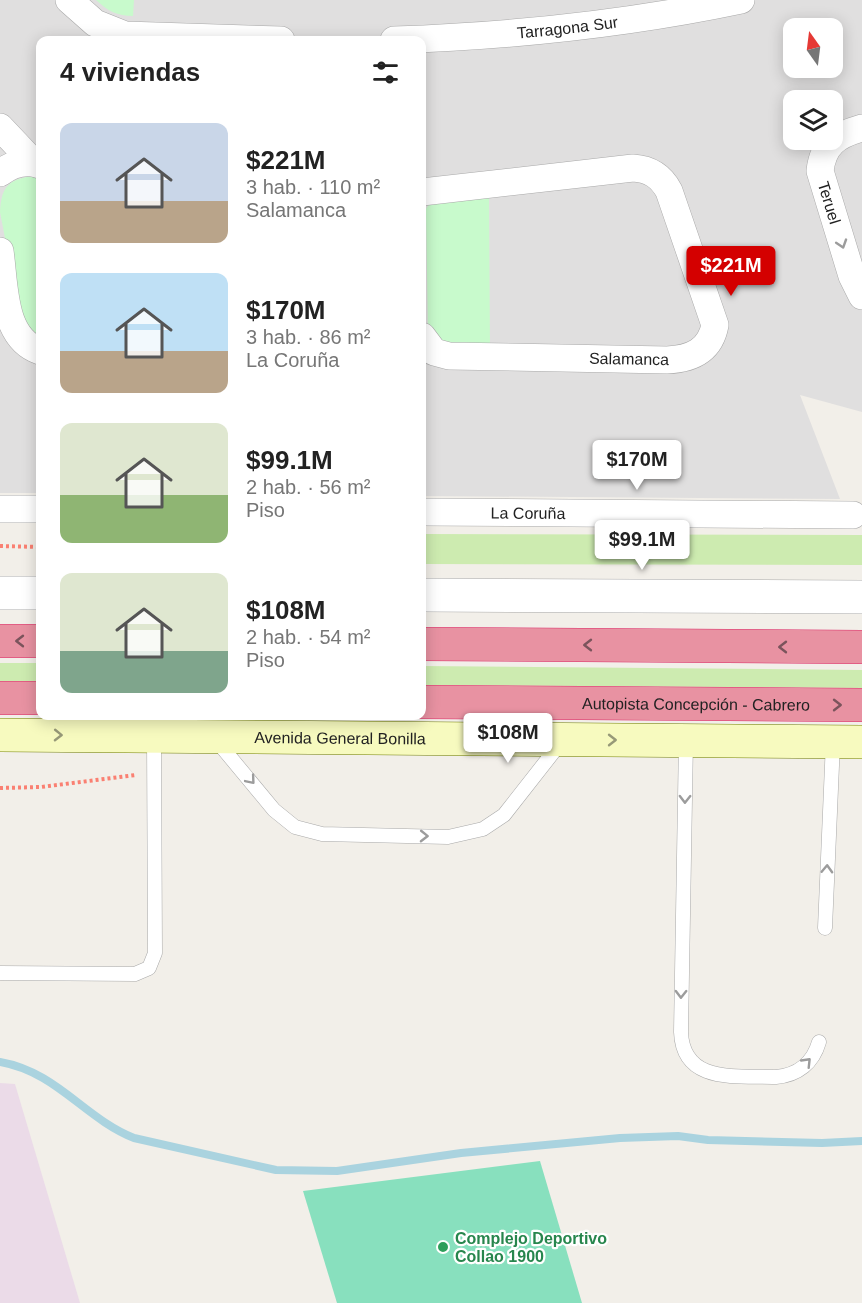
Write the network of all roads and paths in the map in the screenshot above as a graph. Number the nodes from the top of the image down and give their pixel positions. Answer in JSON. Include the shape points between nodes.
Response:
{"nodes":[{"id":1,"x":69,"y":0,"type":"edge"},
{"id":2,"x":741,"y":0,"type":"edge"},
{"id":3,"x":156,"y":36,"type":"edge"},
{"id":4,"x":426,"y":38,"type":"edge"},
{"id":5,"x":0,"y":127,"type":"edge"},
{"id":6,"x":862,"y":128,"type":"edge"},
{"id":7,"x":36,"y":163,"type":"edge"},
{"id":8,"x":36,"y":164,"type":"edge"},
{"id":9,"x":0,"y":173,"type":"edge"},
{"id":10,"x":426,"y":192,"type":"edge"},
{"id":11,"x":0,"y":251,"type":"edge"},
{"id":12,"x":862,"y":296,"type":"edge"},
{"id":13,"x":426,"y":341,"type":"edge"},
{"id":14,"x":36,"y":349,"type":"edge"},
{"id":15,"x":0,"y":509,"type":"edge"},
{"id":16,"x":36,"y":509,"type":"edge"},
{"id":17,"x":426,"y":512,"type":"edge"},
{"id":18,"x":853,"y":515,"type":"dead end"},
{"id":19,"x":0,"y":546,"type":"edge"},
{"id":20,"x":36,"y":547,"type":"edge"},
{"id":21,"x":0,"y":593,"type":"edge"},
{"id":22,"x":36,"y":593,"type":"edge"},
{"id":23,"x":426,"y":595,"type":"edge"},
{"id":24,"x":862,"y":597,"type":"edge"},
{"id":25,"x":0,"y":641,"type":"edge"},
{"id":26,"x":36,"y":641,"type":"edge"},
{"id":27,"x":426,"y":644,"type":"edge"},
{"id":28,"x":862,"y":647,"type":"edge"},
{"id":29,"x":0,"y":698,"type":"edge"},
{"id":30,"x":36,"y":698,"type":"edge"},
{"id":31,"x":426,"y":702,"type":"edge"},
{"id":32,"x":862,"y":705,"type":"edge"},
{"id":33,"x":0,"y":735,"type":"edge"},
{"id":34,"x":154,"y":736,"type":"junction"},
{"id":35,"x":212,"y":737,"type":"junction"},
{"id":36,"x":564,"y":739,"type":"junction"},
{"id":37,"x":686,"y":740,"type":"junction"},
{"id":38,"x":847,"y":742,"type":"edge"},
{"id":39,"x":154,"y":770,"type":"junction"},
{"id":40,"x":0,"y":788,"type":"edge"},
{"id":41,"x":825,"y":928,"type":"dead end"},
{"id":42,"x":0,"y":973,"type":"edge"},
{"id":43,"x":819,"y":1042,"type":"dead end"}],
"edges":[{"from":1,"to":3,"type":"street","via":[[95,23],[125,35]]},
{"from":2,"to":4,"type":"street","name":"Tarragona Sur","via":[[531,32]]},
{"from":5,"to":7,"type":"street"},
{"from":6,"to":12,"type":"street","name":"Teruel","one_way":true,"via":[[844,133],[830,143],[820,171],[852,276]]},
{"from":8,"to":9,"type":"street","via":[[16,164]]},
{"from":10,"to":13,"type":"street","name":"Salamanca","via":[[633,168],[649,170],[669,191],[715,325],[702,350],[667,360],[449,356],[434,352]]},
{"from":11,"to":14,"type":"street","via":[[14,329],[24,343]]},
{"from":15,"to":16,"type":"street"},
{"from":17,"to":18,"type":"street","name":"La Coruña"},
{"from":19,"to":20,"type":"path"},
{"from":21,"to":22,"type":"street"},
{"from":23,"to":24,"type":"street"},
{"from":26,"to":25,"type":"highway","one_way":true},
{"from":28,"to":27,"type":"highway","one_way":true},
{"from":29,"to":30,"type":"highway"},
{"from":31,"to":32,"type":"highway","name":"Autopista Concepción - Cabrero","one_way":true},
{"from":33,"to":34,"type":"main road","name":"Avenida General Bonilla","one_way":true},
{"from":34,"to":35,"type":"main road","name":"Avenida General Bonilla"},
{"from":34,"to":39,"type":"lane"},
{"from":35,"to":36,"type":"main road","name":"Avenida General Bonilla"},
{"from":35,"to":36,"type":"lane","one_way":true,"via":[[274,810],[295,827],[322,834],[448,837],[483,829],[504,815]]},
{"from":36,"to":37,"type":"main road","name":"Avenida General Bonilla","one_way":true},
{"from":37,"to":38,"type":"main road","name":"Avenida General Bonilla"},
{"from":37,"to":43,"type":"lane","one_way":true,"via":[[681,1032],[684,1052],[706,1072],[776,1077],[804,1067]]},
{"from":41,"to":38,"type":"lane","one_way":true},
{"from":39,"to":40,"type":"path","via":[[41,787]]},
{"from":39,"to":42,"type":"lane","via":[[155,953],[149,968],[135,974]]}]}
